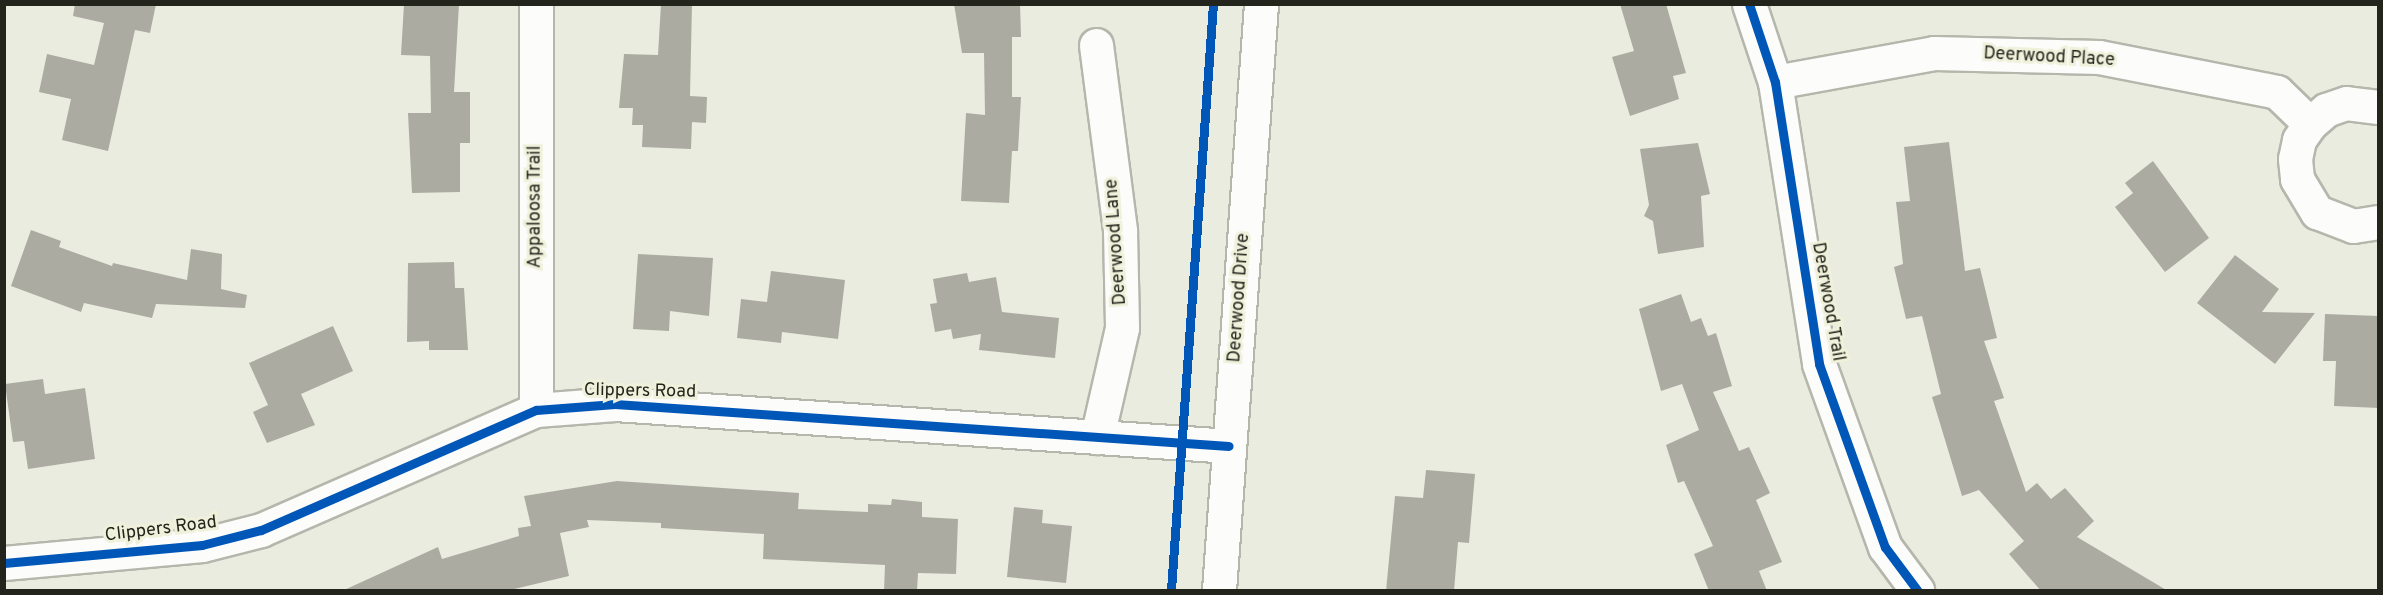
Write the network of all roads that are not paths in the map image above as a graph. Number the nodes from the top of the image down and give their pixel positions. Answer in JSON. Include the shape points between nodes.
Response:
{"nodes":[{"id":1,"x":536,"y":4,"type":"edge"},
{"id":2,"x":1261,"y":4,"type":"edge"},
{"id":3,"x":1749,"y":4,"type":"edge"},
{"id":4,"x":1096,"y":45,"type":"dead end"},
{"id":5,"x":1775,"y":82,"type":"junction"},
{"id":6,"x":2379,"y":107,"type":"edge"},
{"id":7,"x":2310,"y":124,"type":"junction"},
{"id":8,"x":2379,"y":222,"type":"edge"},
{"id":9,"x":536,"y":410,"type":"junction"},
{"id":10,"x":1097,"y":437,"type":"junction"},
{"id":11,"x":1229,"y":446,"type":"junction"},
{"id":12,"x":4,"y":563,"type":"edge"},
{"id":13,"x":1219,"y":591,"type":"edge"},
{"id":14,"x":1917,"y":591,"type":"edge"}],
"edges":[{"from":1,"to":9,"type":"street","name":"Appaloosa Trail"},
{"from":2,"to":11,"type":"street","name":"Deerwood Drive"},
{"from":3,"to":5,"type":"street","name":"Deerwood Trail"},
{"from":4,"to":10,"type":"street","name":"Deerwood Lane","via":[[1120,231],[1122,328]]},
{"from":5,"to":7,"type":"street","name":"Deerwood Place","via":[[1934,53],[2099,57],[2277,92]]},
{"from":5,"to":14,"type":"street","name":"Deerwood Trail","via":[[1819,364],[1885,547]]},
{"from":6,"to":7,"type":"street","via":[[2346,103],[2326,110]]},
{"from":7,"to":8,"type":"street","via":[[2299,140],[2295,159],[2304,197],[2317,212],[2334,222],[2353,226]]},
{"from":9,"to":10,"type":"street","name":"Clippers Road","via":[[615,404]]},
{"from":9,"to":12,"type":"street","name":"Clippers Road","via":[[261,530],[202,545]]},
{"from":10,"to":11,"type":"street","name":"Clippers Road"},
{"from":11,"to":13,"type":"street","name":"Deerwood Drive"}]}
